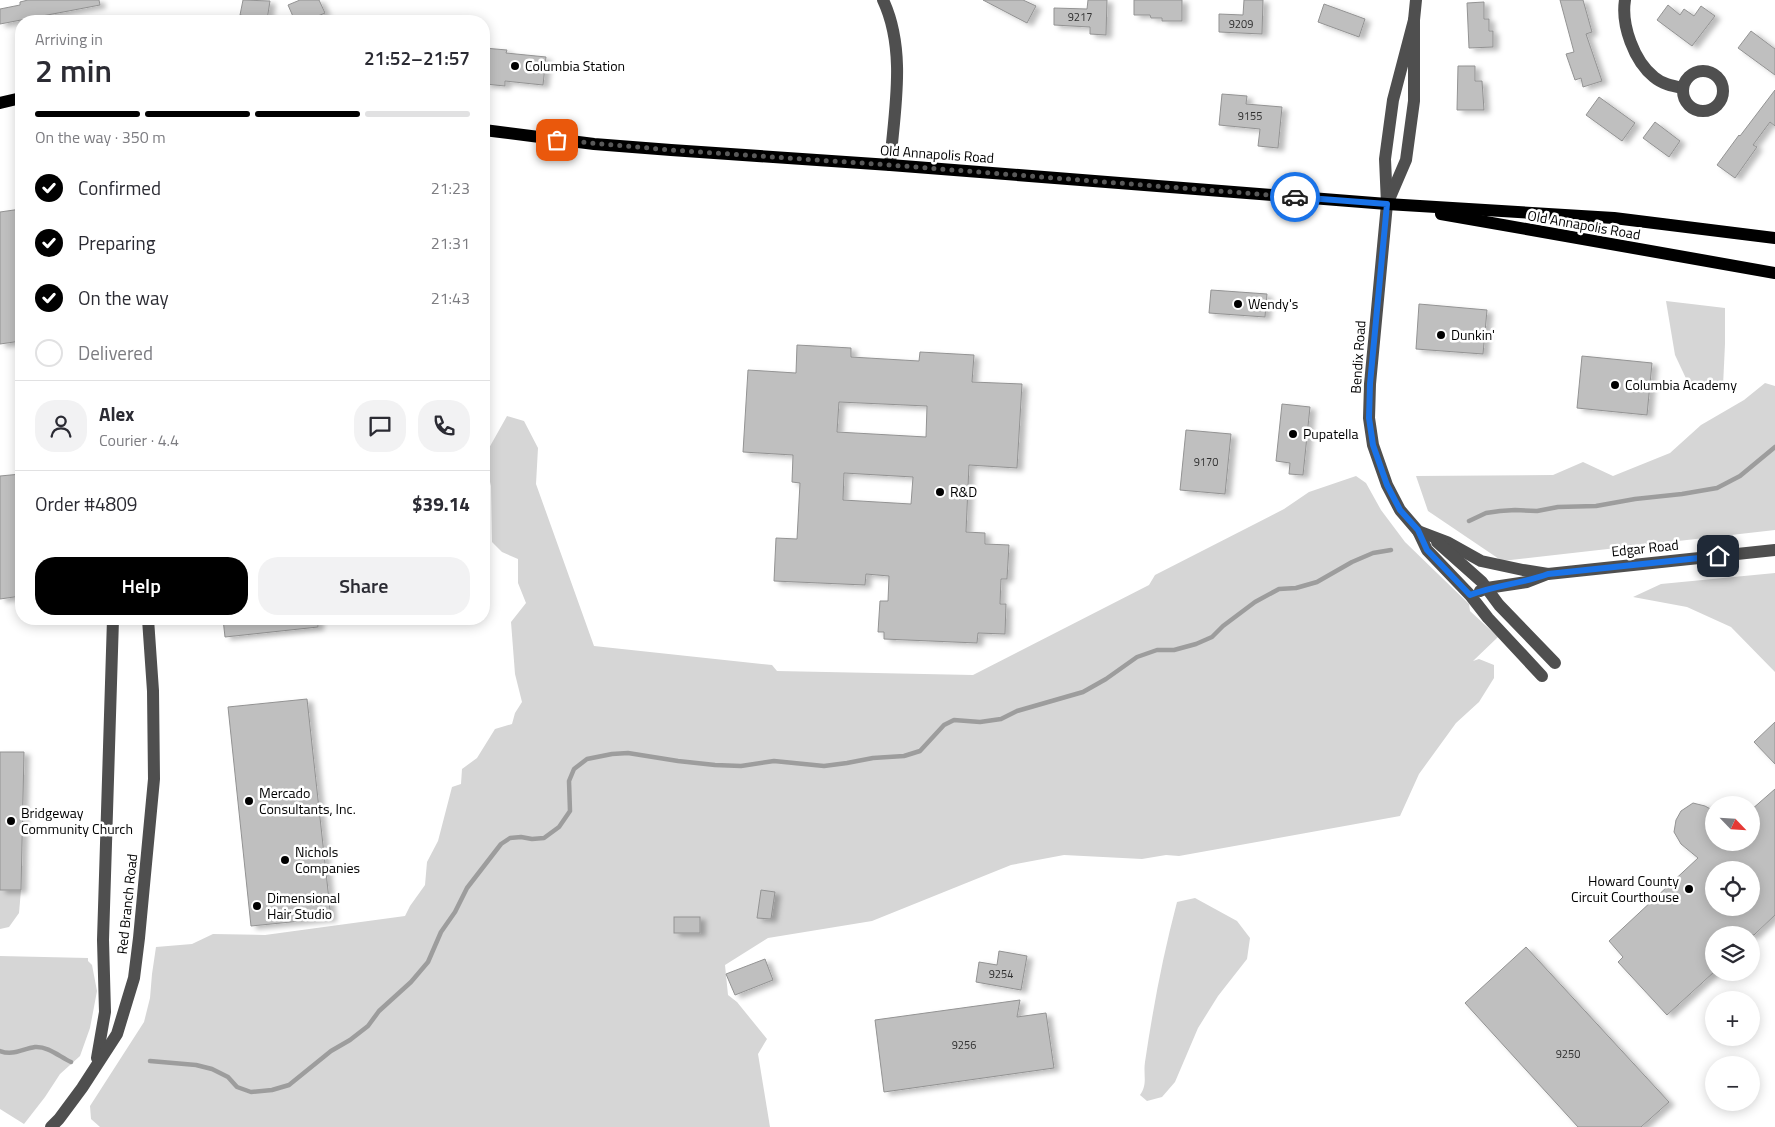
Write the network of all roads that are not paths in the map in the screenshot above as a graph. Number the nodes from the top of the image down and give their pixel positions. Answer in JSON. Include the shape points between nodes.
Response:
{"nodes":[{"id":1,"x":883,"y":0,"type":"edge"},
{"id":2,"x":1416,"y":0,"type":"edge"},
{"id":3,"x":1625,"y":0,"type":"edge"},
{"id":4,"x":1414,"y":20,"type":"junction"},
{"id":5,"x":1683,"y":88,"type":"dead end"},
{"id":6,"x":15,"y":99,"type":"edge"},
{"id":7,"x":0,"y":103,"type":"edge"},
{"id":8,"x":490,"y":131,"type":"edge"},
{"id":9,"x":890,"y":165,"type":"junction"},
{"id":10,"x":1387,"y":204,"type":"junction"},
{"id":11,"x":1775,"y":238,"type":"edge"},
{"id":12,"x":1775,"y":273,"type":"edge"},
{"id":13,"x":1418,"y":530,"type":"junction"},
{"id":14,"x":1775,"y":550,"type":"edge"},
{"id":15,"x":1548,"y":574,"type":"junction"},
{"id":16,"x":1488,"y":588,"type":"junction"},
{"id":17,"x":1470,"y":595,"type":"junction"},
{"id":18,"x":113,"y":625,"type":"edge"},
{"id":19,"x":148,"y":625,"type":"edge"},
{"id":20,"x":1555,"y":663,"type":"dead end"},
{"id":21,"x":1542,"y":676,"type":"dead end"},
{"id":22,"x":96,"y":1063,"type":"junction"},
{"id":23,"x":52,"y":1127,"type":"edge"}],
"edges":[{"from":1,"to":9,"type":"street","via":[[892,22],[897,71]]},
{"from":2,"to":4,"type":"street"},
{"from":3,"to":5,"type":"street","via":[[1627,30],[1642,65],[1654,78],[1669,86]]},
{"from":4,"to":10,"type":"street","via":[[1393,100],[1384,159]]},
{"from":4,"to":10,"type":"street","via":[[1414,101],[1406,160]]},
{"from":6,"to":7,"type":"main road"},
{"from":8,"to":9,"type":"main road","name":"Old Annapolis Road","via":[[594,144]]},
{"from":9,"to":10,"type":"main road","name":"Old Annapolis Road"},
{"from":10,"to":11,"type":"main road","name":"Old Annapolis Road","via":[[1614,218]]},
{"from":10,"to":12,"type":"main road","name":"Old Annapolis Road"},
{"from":10,"to":13,"type":"street","name":"Bendix Road","via":[[1369,418],[1387,485],[1400,510]]},
{"from":13,"to":15,"type":"street","name":"Edgar Road","via":[[1481,561]]},
{"from":13,"to":16,"type":"street","name":"Bendix Road","via":[[1436,541]]},
{"from":13,"to":17,"type":"street","name":"Bendix Road","via":[[1427,550]]},
{"from":14,"to":15,"type":"street","name":"Edgar Road"},
{"from":15,"to":16,"type":"street","name":"Edgar Road","via":[[1527,582]]},
{"from":16,"to":17,"type":"street","name":"Edgar Road"},
{"from":16,"to":20,"type":"street","name":"Bendix Road","via":[[1499,605]]},
{"from":17,"to":21,"type":"street","name":"Bendix Road"},
{"from":18,"to":22,"type":"street","name":"Red Branch Road","via":[[103,940],[105,1012]]},
{"from":19,"to":22,"type":"street","name":"Red Branch Road","via":[[154,779],[139,938],[134,978],[117,1034]]},
{"from":22,"to":23,"type":"street","name":"Red Branch Road"}]}
